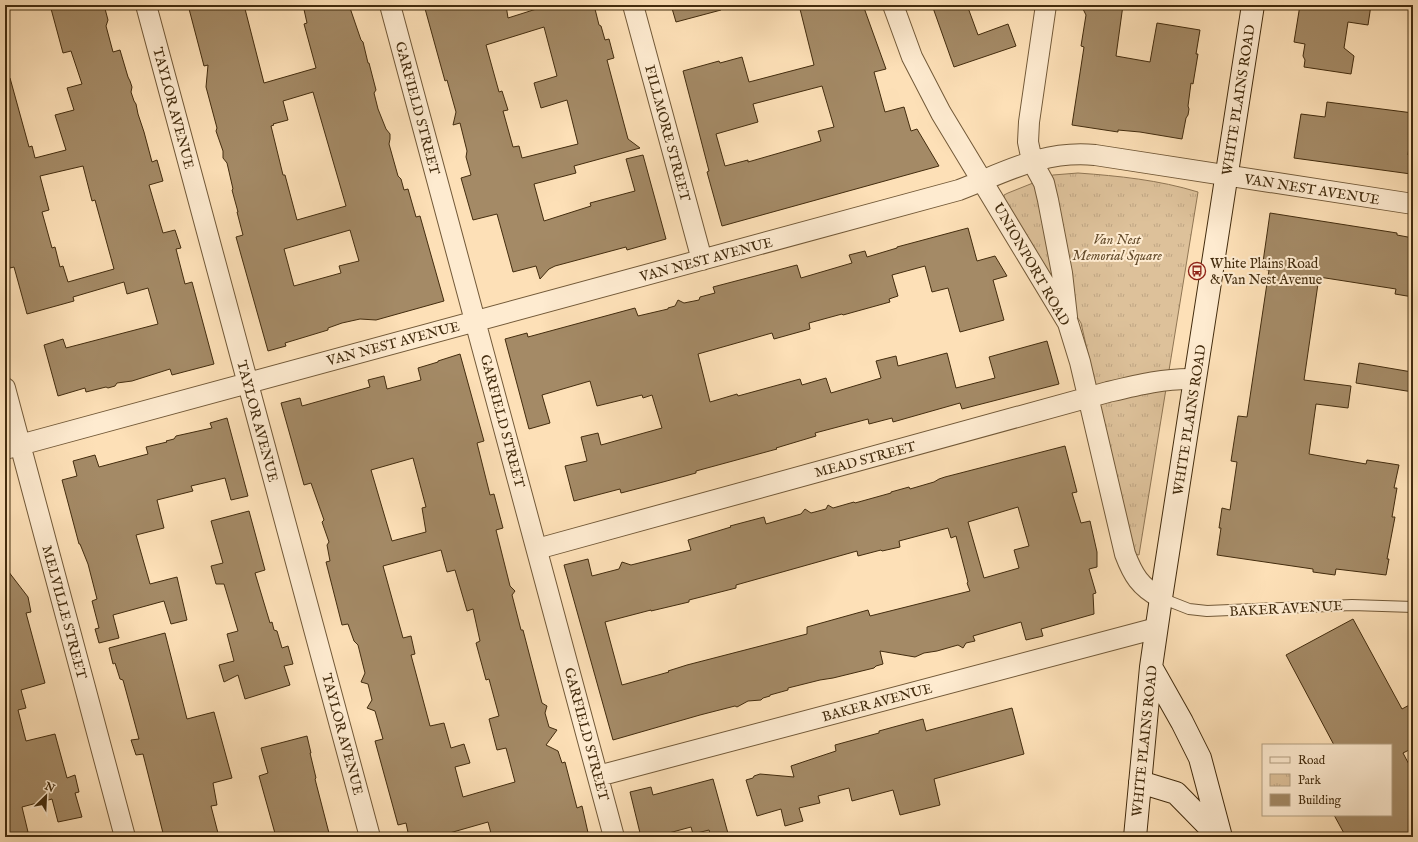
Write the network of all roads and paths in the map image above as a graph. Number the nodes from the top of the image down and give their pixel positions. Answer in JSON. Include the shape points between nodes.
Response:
{"nodes":[{"id":1,"x":146,"y":5,"type":"edge"},
{"id":2,"x":390,"y":5,"type":"edge"},
{"id":3,"x":633,"y":5,"type":"edge"},
{"id":4,"x":893,"y":5,"type":"edge"},
{"id":5,"x":1046,"y":5,"type":"edge"},
{"id":6,"x":1253,"y":5,"type":"edge"},
{"id":7,"x":1032,"y":161,"type":"junction"},
{"id":8,"x":1227,"y":176,"type":"junction"},
{"id":9,"x":982,"y":180,"type":"junction"},
{"id":10,"x":1413,"y":204,"type":"edge"},
{"id":11,"x":702,"y":260,"type":"junction"},
{"id":12,"x":476,"y":321,"type":"junction"},
{"id":13,"x":1068,"y":323,"type":"junction"},
{"id":14,"x":1195,"y":379,"type":"junction"},
{"id":15,"x":248,"y":383,"type":"junction"},
{"id":16,"x":5,"y":388,"type":"edge"},
{"id":17,"x":1088,"y":398,"type":"junction"},
{"id":18,"x":13,"y":447,"type":"edge"},
{"id":19,"x":537,"y":549,"type":"junction"},
{"id":20,"x":1161,"y":598,"type":"junction"},
{"id":21,"x":1413,"y":607,"type":"edge"},
{"id":22,"x":1157,"y":628,"type":"junction"},
{"id":23,"x":1151,"y":667,"type":"junction"},
{"id":24,"x":598,"y":776,"type":"junction"},
{"id":25,"x":1140,"y":782,"type":"junction"},
{"id":26,"x":125,"y":837,"type":"edge"},
{"id":27,"x":370,"y":837,"type":"edge"},
{"id":28,"x":614,"y":837,"type":"edge"},
{"id":29,"x":1135,"y":837,"type":"edge"},
{"id":30,"x":1220,"y":837,"type":"edge"}],
"edges":[{"from":1,"to":15,"type":"street","name":"TAYLOR AVENUE"},
{"from":2,"to":12,"type":"street","name":"GARFIELD STREET"},
{"from":3,"to":11,"type":"street","name":"FILLMORE STREET"},
{"from":4,"to":9,"type":"street","name":"UNIONPORT ROAD","via":[[912,57],[929,92]]},
{"from":5,"to":7,"type":"street","via":[[1028,130]]},
{"from":6,"to":8,"type":"main road","name":"WHITE PLAINS ROAD"},
{"from":7,"to":8,"type":"street","name":"VAN NEST AVENUE","via":[[1081,153]]},
{"from":7,"to":9,"type":"street","name":"VAN NEST AVENUE"},
{"from":7,"to":13,"type":"street","via":[[1044,183],[1048,200],[1062,273]]},
{"from":8,"to":10,"type":"street","name":"VAN NEST AVENUE"},
{"from":8,"to":14,"type":"main road","name":"WHITE PLAINS ROAD"},
{"from":9,"to":11,"type":"street","name":"VAN NEST AVENUE","via":[[959,190]]},
{"from":9,"to":13,"type":"street","name":"UNIONPORT ROAD"},
{"from":11,"to":12,"type":"street","name":"VAN NEST AVENUE"},
{"from":12,"to":15,"type":"street","name":"VAN NEST AVENUE"},
{"from":12,"to":19,"type":"street","name":"GARFIELD STREET"},
{"from":13,"to":17,"type":"street","name":"UNIONPORT ROAD"},
{"from":14,"to":17,"type":"street","name":"MEAD STREET","via":[[1158,381]]},
{"from":14,"to":20,"type":"main road","name":"WHITE PLAINS ROAD"},
{"from":15,"to":18,"type":"street","name":"VAN NEST AVENUE"},
{"from":15,"to":27,"type":"street","name":"TAYLOR AVENUE"},
{"from":16,"to":18,"type":"street","name":"MELVILLE STREET"},
{"from":17,"to":19,"type":"street","name":"MEAD STREET"},
{"from":17,"to":20,"type":"street","name":"UNIONPORT ROAD","via":[[1125,554],[1138,581]]},
{"from":18,"to":26,"type":"street","name":"MELVILLE STREET"},
{"from":19,"to":24,"type":"street","name":"GARFIELD STREET"},
{"from":20,"to":21,"type":"lane","name":"BAKER AVENUE","via":[[1189,609],[1207,611],[1352,605]]},
{"from":20,"to":22,"type":"main road","name":"WHITE PLAINS ROAD"},
{"from":22,"to":23,"type":"main road","name":"WHITE PLAINS ROAD"},
{"from":22,"to":24,"type":"street","name":"BAKER AVENUE"},
{"from":23,"to":25,"type":"main road","name":"WHITE PLAINS ROAD"},
{"from":23,"to":30,"type":"main road","via":[[1200,758]]},
{"from":24,"to":28,"type":"street","name":"GARFIELD STREET"},
{"from":25,"to":29,"type":"main road","name":"WHITE PLAINS ROAD"},
{"from":25,"to":30,"type":"main road","via":[[1176,793]]}]}
